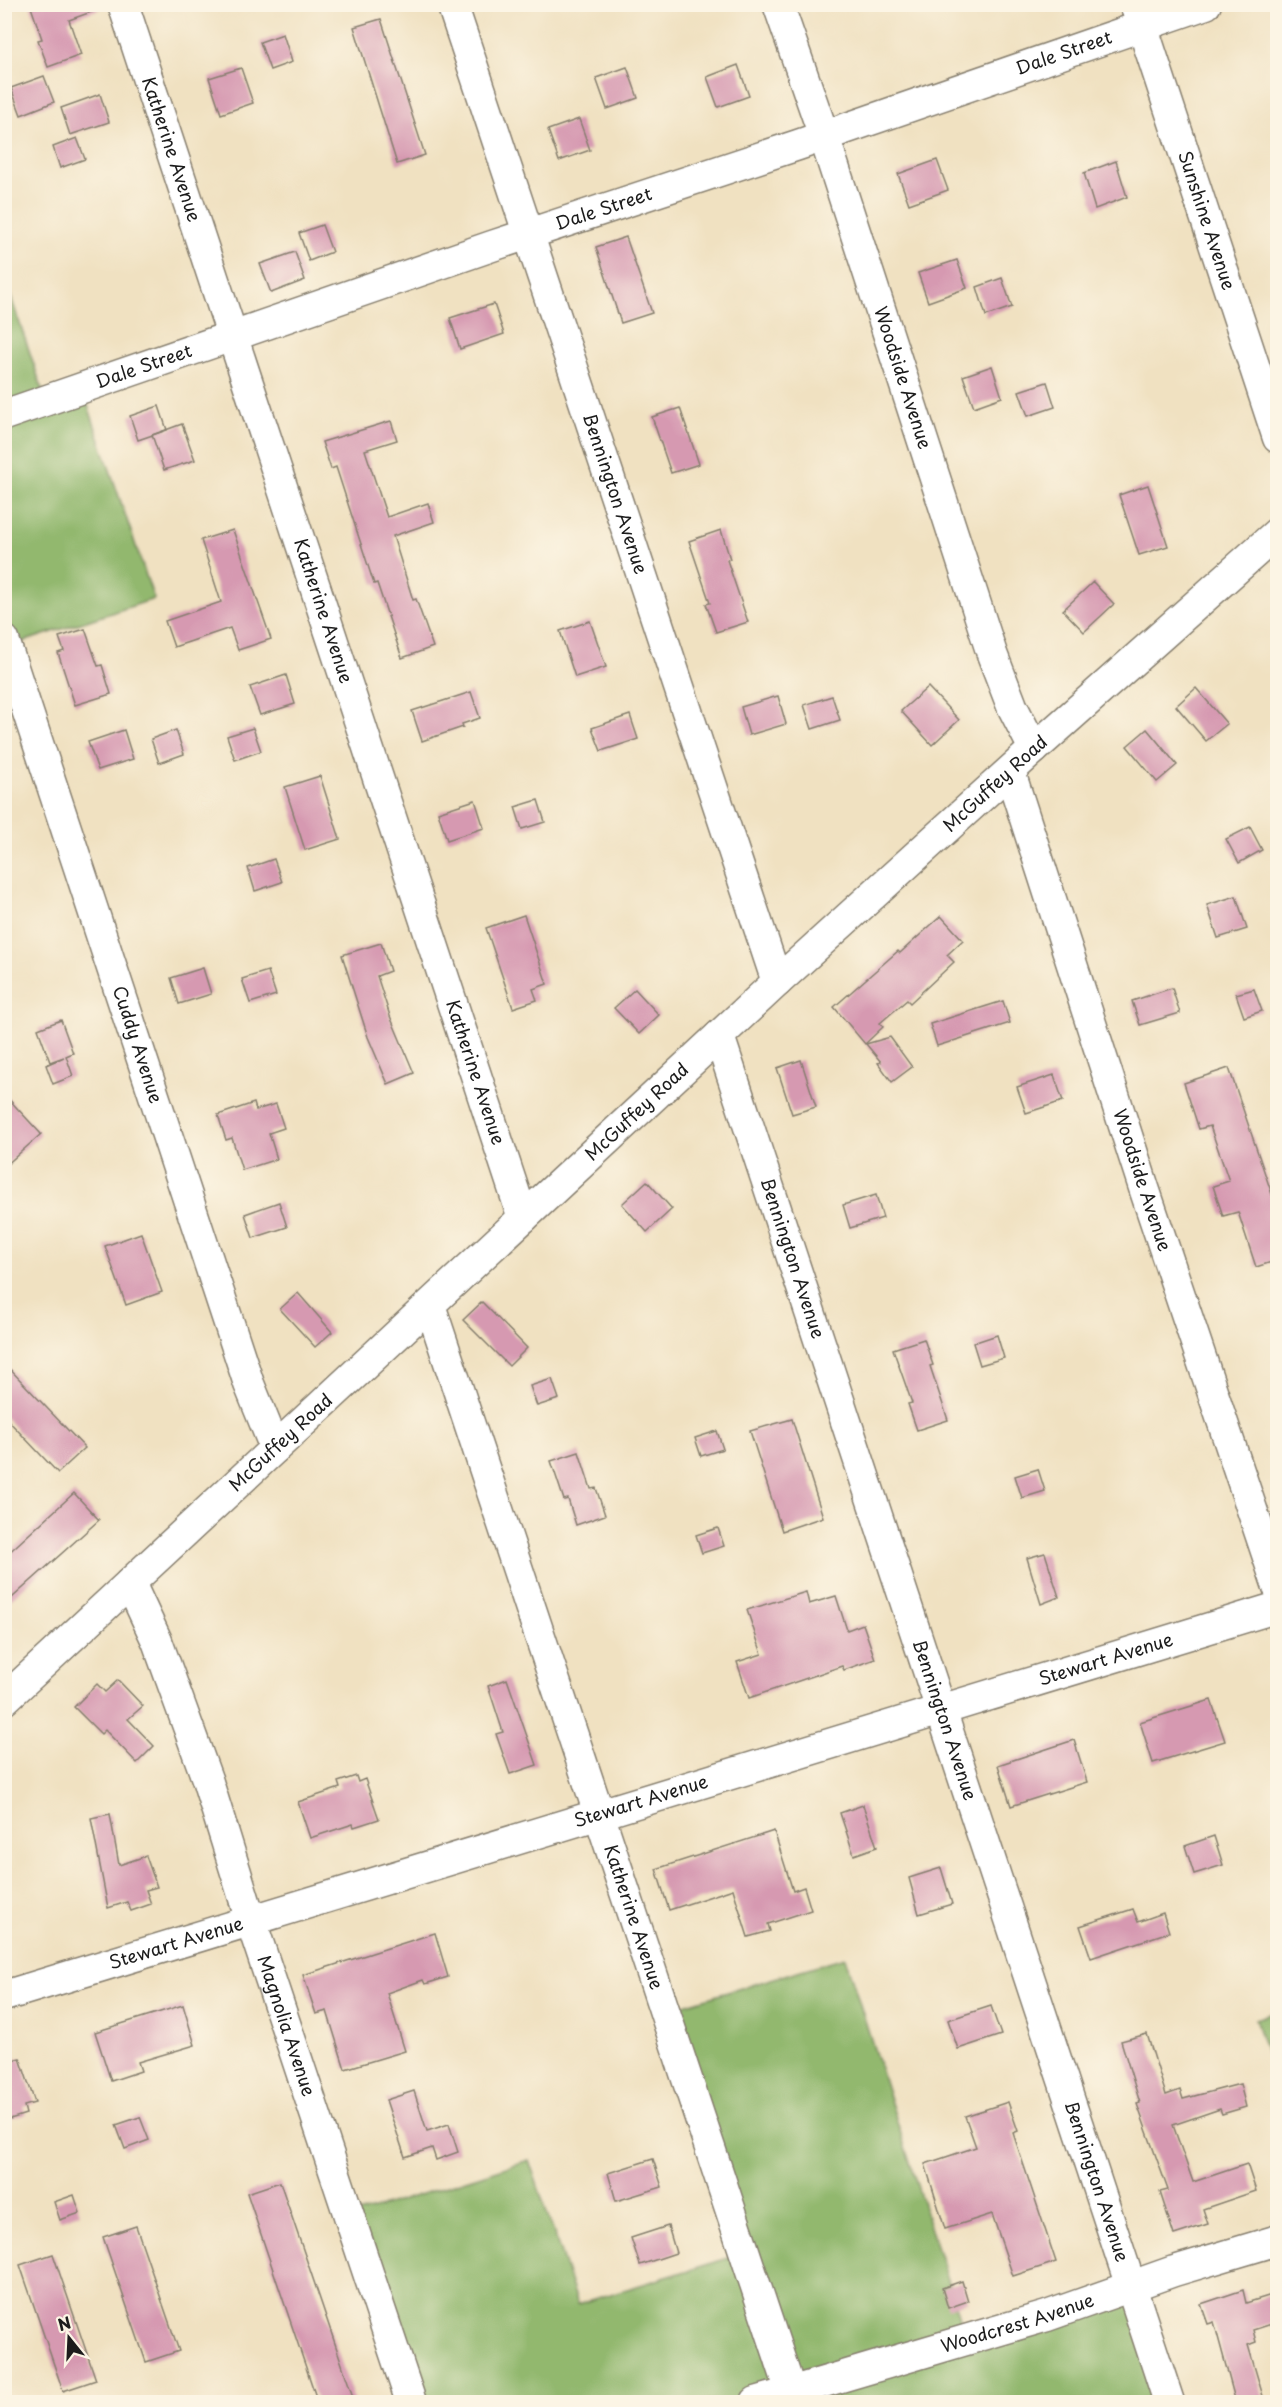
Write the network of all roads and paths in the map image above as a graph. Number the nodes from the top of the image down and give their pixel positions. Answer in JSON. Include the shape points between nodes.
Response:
{"nodes":[{"id":1,"x":123,"y":4,"type":"edge"},
{"id":2,"x":452,"y":4,"type":"edge"},
{"id":3,"x":778,"y":4,"type":"edge"},
{"id":4,"x":1206,"y":4,"type":"edge"},
{"id":5,"x":1139,"y":15,"type":"edge"},
{"id":6,"x":824,"y":136,"type":"junction"},
{"id":7,"x":528,"y":235,"type":"junction"},
{"id":8,"x":232,"y":335,"type":"junction"},
{"id":9,"x":4,"y":415,"type":"edge"},
{"id":10,"x":1278,"y":438,"type":"edge"},
{"id":11,"x":1278,"y":532,"type":"edge"},
{"id":12,"x":4,"y":640,"type":"edge"},
{"id":13,"x":1034,"y":749,"type":"junction"},
{"id":14,"x":1010,"y":772,"type":"junction"},
{"id":15,"x":777,"y":982,"type":"junction"},
{"id":16,"x":719,"y":1036,"type":"junction"},
{"id":17,"x":523,"y":1218,"type":"junction"},
{"id":18,"x":430,"y":1305,"type":"junction"},
{"id":19,"x":275,"y":1448,"type":"junction"},
{"id":20,"x":130,"y":1583,"type":"junction"},
{"id":21,"x":1278,"y":1587,"type":"edge"},
{"id":22,"x":1278,"y":1607,"type":"edge"},
{"id":23,"x":6,"y":1696,"type":"edge"},
{"id":24,"x":940,"y":1710,"type":"junction"},
{"id":25,"x":599,"y":1814,"type":"junction"},
{"id":26,"x":251,"y":1921,"type":"junction"},
{"id":27,"x":4,"y":1996,"type":"edge"},
{"id":28,"x":1278,"y":2240,"type":"edge"},
{"id":29,"x":1131,"y":2287,"type":"junction"},
{"id":30,"x":791,"y":2392,"type":"junction"},
{"id":31,"x":411,"y":2403,"type":"edge"},
{"id":32,"x":756,"y":2403,"type":"edge"},
{"id":33,"x":1169,"y":2403,"type":"edge"}],
"edges":[{"from":1,"to":8,"type":"street","name":"Katherine Avenue"},
{"from":2,"to":7,"type":"street","name":"Bennington Avenue"},
{"from":3,"to":6,"type":"street","name":"Woodside Avenue"},
{"from":4,"to":5,"type":"street","name":"Dale Street"},
{"from":5,"to":6,"type":"street","name":"Dale Street"},
{"from":5,"to":10,"type":"street","name":"Sunshine Avenue"},
{"from":6,"to":7,"type":"street","name":"Dale Street"},
{"from":6,"to":13,"type":"street","name":"Woodside Avenue","via":[[992,654]]},
{"from":7,"to":8,"type":"street","name":"Dale Street"},
{"from":7,"to":15,"type":"street","name":"Bennington Avenue"},
{"from":8,"to":9,"type":"street","name":"Dale Street"},
{"from":8,"to":17,"type":"street","name":"Katherine Avenue"},
{"from":11,"to":13,"type":"street","name":"McGuffey Road"},
{"from":12,"to":19,"type":"street","name":"Cuddy Avenue","via":[[249,1384]]},
{"from":13,"to":14,"type":"street","name":"McGuffey Road"},
{"from":14,"to":15,"type":"street","name":"McGuffey Road"},
{"from":14,"to":21,"type":"street","name":"Woodside Avenue"},
{"from":15,"to":16,"type":"street","name":"McGuffey Road"},
{"from":16,"to":17,"type":"street","name":"McGuffey Road"},
{"from":16,"to":24,"type":"street","name":"Bennington Avenue"},
{"from":17,"to":18,"type":"street","name":"McGuffey Road"},
{"from":18,"to":19,"type":"street","name":"McGuffey Road"},
{"from":18,"to":25,"type":"street","name":"Katherine Avenue"},
{"from":19,"to":20,"type":"street","name":"McGuffey Road"},
{"from":20,"to":23,"type":"street","name":"McGuffey Road"},
{"from":20,"to":26,"type":"street","name":"Magnolia Avenue","via":[[157,1641],[207,1779]]},
{"from":22,"to":24,"type":"street","name":"Stewart Avenue"},
{"from":24,"to":25,"type":"street","name":"Stewart Avenue"},
{"from":24,"to":29,"type":"street","name":"Bennington Avenue"},
{"from":25,"to":26,"type":"street","name":"Stewart Avenue"},
{"from":25,"to":30,"type":"street","name":"Katherine Avenue"},
{"from":26,"to":27,"type":"street","name":"Stewart Avenue"},
{"from":26,"to":31,"type":"street","name":"Magnolia Avenue"},
{"from":28,"to":29,"type":"street","name":"Woodcrest Avenue"},
{"from":29,"to":30,"type":"street","name":"Woodcrest Avenue"},
{"from":29,"to":33,"type":"street","name":"Bennington Avenue"},
{"from":30,"to":32,"type":"street","name":"Woodcrest Avenue"}]}
